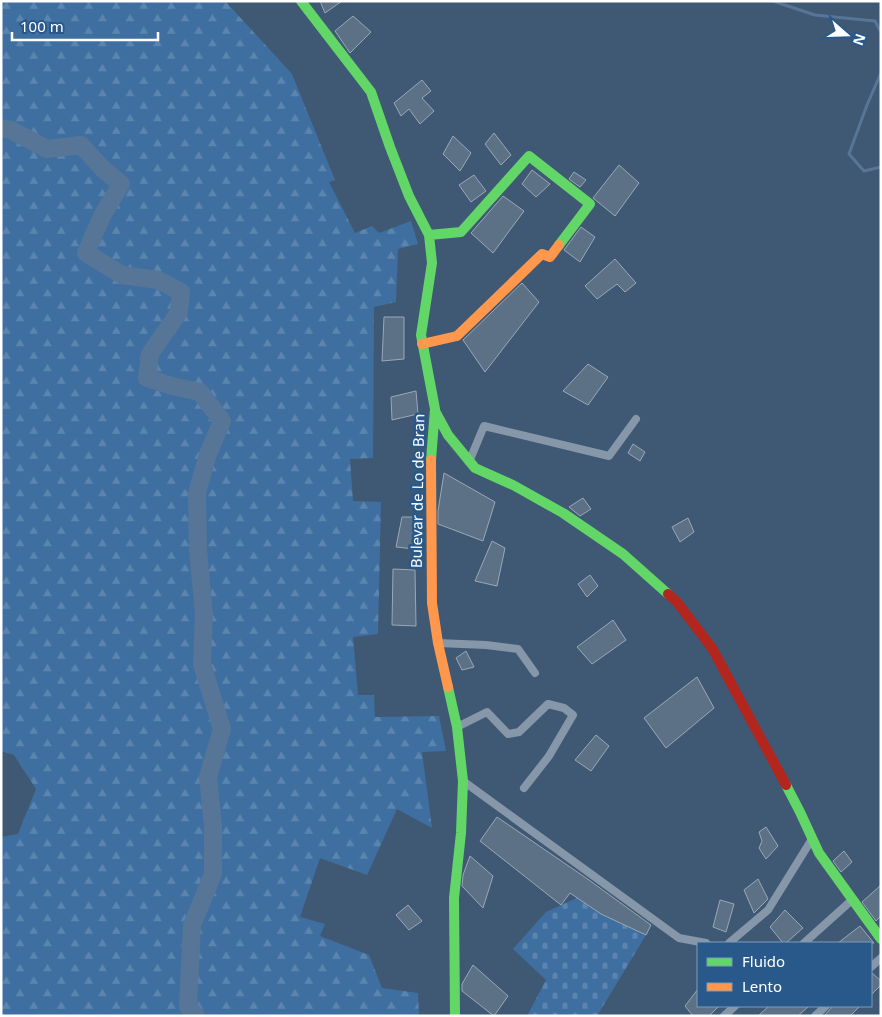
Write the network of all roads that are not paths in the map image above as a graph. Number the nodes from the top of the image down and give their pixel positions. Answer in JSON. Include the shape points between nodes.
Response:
{"nodes":[{"id":1,"x":301,"y":1,"type":"edge"},
{"id":2,"x":429,"y":235,"type":"junction"},
{"id":3,"x":422,"y":344,"type":"junction"},
{"id":4,"x":435,"y":410,"type":"junction"},
{"id":5,"x":636,"y":418,"type":"dead end"},
{"id":6,"x":469,"y":462,"type":"junction"},
{"id":7,"x":438,"y":643,"type":"junction"},
{"id":8,"x":535,"y":673,"type":"dead end"},
{"id":9,"x":457,"y":727,"type":"junction"},
{"id":10,"x":462,"y":781,"type":"junction"},
{"id":11,"x":524,"y":788,"type":"dead end"},
{"id":12,"x":812,"y":839,"type":"junction"},
{"id":13,"x":852,"y":900,"type":"junction"},
{"id":14,"x":881,"y":939,"type":"edge"},
{"id":15,"x":701,"y":942,"type":"edge"},
{"id":16,"x":730,"y":942,"type":"edge"},
{"id":17,"x":805,"y":942,"type":"edge"},
{"id":18,"x":734,"y":1007,"type":"edge"},
{"id":19,"x":825,"y":1007,"type":"edge"},
{"id":20,"x":454,"y":1016,"type":"edge"},
{"id":21,"x":724,"y":1016,"type":"edge"},
{"id":22,"x":815,"y":1016,"type":"edge"}],
"edges":[{"from":1,"to":2,"type":"street","name":"Bulevar de Lo de Bran","via":[[371,92],[409,196]]},
{"from":2,"to":3,"type":"street","name":"Bulevar de Lo de Bran","via":[[432,263]]},
{"from":2,"to":3,"type":"street","via":[[461,232],[529,156],[590,204],[550,257],[542,254],[457,336]]},
{"from":3,"to":4,"type":"street","name":"Bulevar de Lo de Bran"},
{"from":4,"to":6,"type":"street","via":[[448,435]]},
{"from":4,"to":7,"type":"street","name":"Bulevar de Lo de Bran","via":[[430,466],[432,603]]},
{"from":5,"to":6,"type":"street","via":[[609,456],[484,426]]},
{"from":6,"to":12,"type":"street","via":[[563,513],[623,554],[677,602],[712,648]]},
{"from":7,"to":8,"type":"street","via":[[518,649]]},
{"from":7,"to":9,"type":"street","name":"Bulevar de Lo de Bran"},
{"from":9,"to":10,"type":"street","name":"Bulevar de Lo de Bran"},
{"from":9,"to":11,"type":"street","via":[[487,712],[508,734],[519,732],[548,704],[564,708],[573,715],[549,756]]},
{"from":10,"to":15,"type":"street","via":[[679,938]]},
{"from":10,"to":20,"type":"street","name":"Bulevar de Lo de Bran","via":[[461,833],[454,898]]},
{"from":12,"to":13,"type":"street"},
{"from":12,"to":16,"type":"street","via":[[768,910]]},
{"from":13,"to":14,"type":"street"},
{"from":13,"to":17,"type":"street"},
{"from":18,"to":21,"type":"street"},
{"from":19,"to":22,"type":"street"}]}
